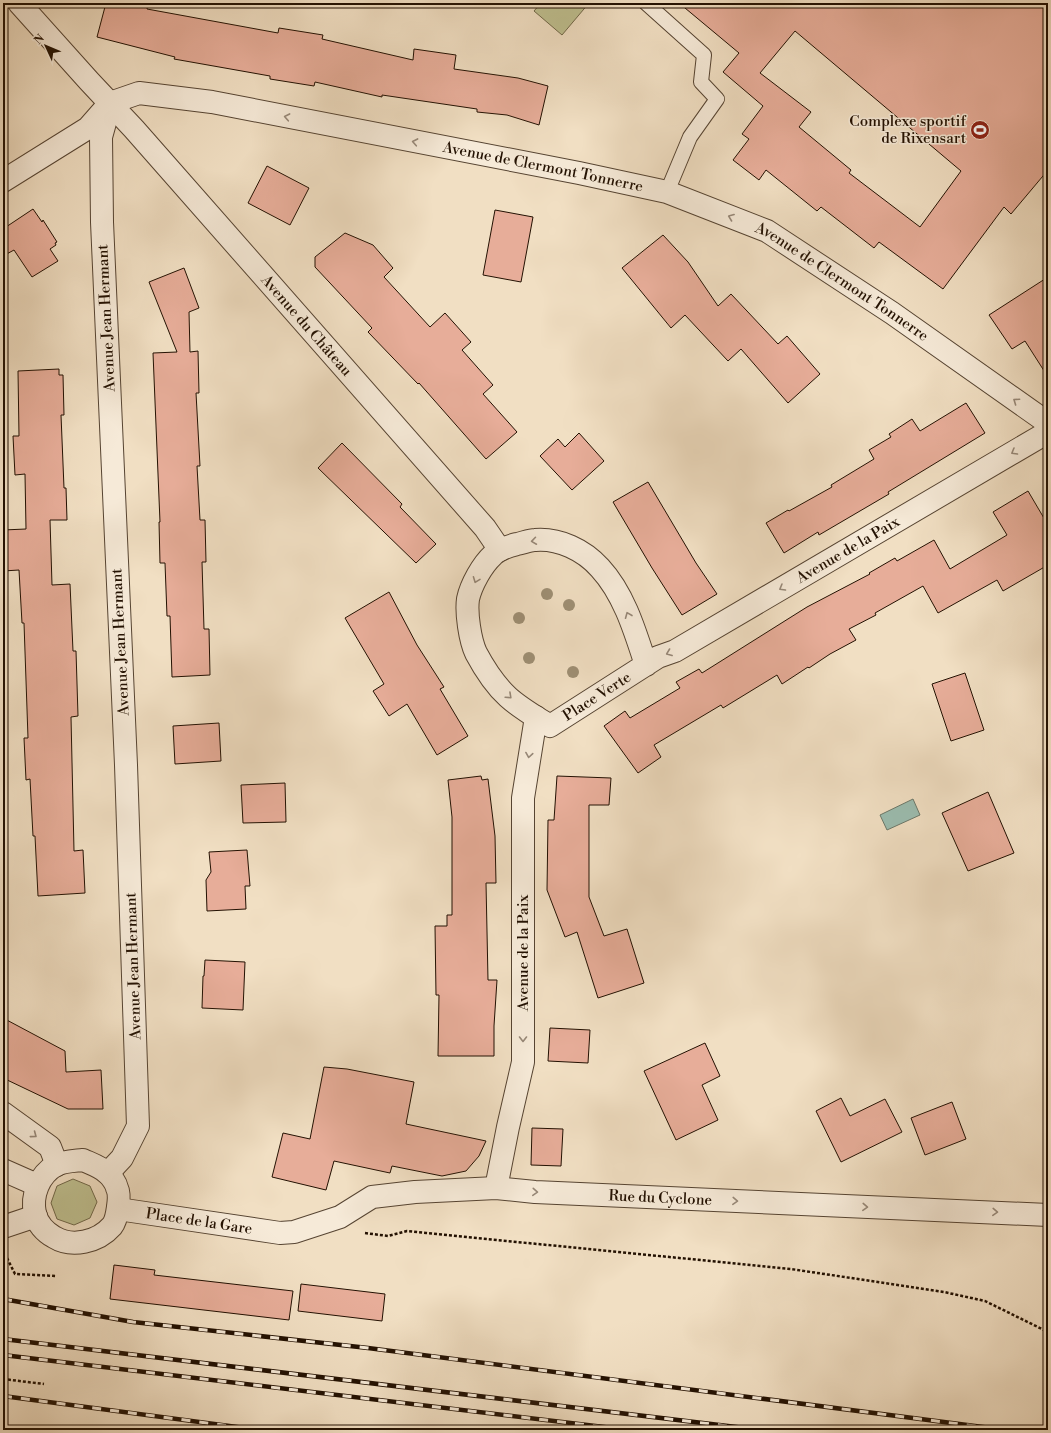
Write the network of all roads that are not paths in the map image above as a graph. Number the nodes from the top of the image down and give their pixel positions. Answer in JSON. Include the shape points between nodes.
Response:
{"nodes":[{"id":1,"x":19,"y":3,"type":"edge"},
{"id":2,"x":646,"y":3,"type":"edge"},
{"id":3,"x":110,"y":103,"type":"junction"},
{"id":4,"x":3,"y":181,"type":"edge"},
{"id":5,"x":667,"y":192,"type":"junction"},
{"id":6,"x":1048,"y":423,"type":"edge"},
{"id":7,"x":1048,"y":432,"type":"edge"},
{"id":8,"x":500,"y":550,"type":"junction"},
{"id":9,"x":646,"y":665,"type":"junction"},
{"id":10,"x":536,"y":717,"type":"junction"},
{"id":11,"x":3,"y":1113,"type":"edge"},
{"id":12,"x":57,"y":1165,"type":"junction"},
{"id":13,"x":3,"y":1170,"type":"edge"},
{"id":14,"x":108,"y":1173,"type":"junction"},
{"id":15,"x":37,"y":1185,"type":"junction"},
{"id":16,"x":496,"y":1188,"type":"junction"},
{"id":17,"x":118,"y":1209,"type":"junction"},
{"id":18,"x":1048,"y":1215,"type":"edge"},
{"id":19,"x":36,"y":1216,"type":"junction"},
{"id":20,"x":3,"y":1227,"type":"edge"},
{"id":21,"x":280,"y":1233,"type":"joint"}],
"edges":[{"from":1,"to":3,"type":"street","name":"Avenue du Château"},
{"from":2,"to":5,"type":"lane","via":[[704,55],[700,82],[718,99],[690,137]]},
{"from":3,"to":4,"type":"street","name":"Avenue de Clermont Tonnerre","via":[[88,128]]},
{"from":5,"to":3,"type":"street","name":"Avenue de Clermont Tonnerre","one_way":true,"via":[[212,102],[139,93]]},
{"from":3,"to":8,"type":"street","name":"Avenue du Château","via":[[480,522]]},
{"from":3,"to":14,"type":"street","name":"Avenue Jean Hermant","via":[[101,137],[102,222],[126,765],[138,1126],[122,1158]]},
{"from":6,"to":5,"type":"street","name":"Avenue de Clermont Tonnerre","one_way":true,"via":[[892,313],[767,231]]},
{"from":7,"to":9,"type":"street","name":"Avenue de la Paix","one_way":true,"via":[[675,651]]},
{"from":9,"to":8,"type":"street","name":"Place Verte","one_way":true,"via":[[622,602],[609,579],[588,557],[552,540],[535,540]]},
{"from":8,"to":10,"type":"street","name":"Place Verte","one_way":true,"via":[[478,574],[468,599],[468,628],[475,652],[488,673],[508,697]]},
{"from":9,"to":10,"type":"street","name":"Place Verte","via":[[550,726]]},
{"from":10,"to":16,"type":"street","name":"Avenue de la Paix","one_way":true,"via":[[523,798],[523,1062]]},
{"from":11,"to":12,"type":"street","one_way":true,"via":[[50,1147]]},
{"from":12,"to":14,"type":"street","via":[[83,1160]]},
{"from":12,"to":15,"type":"street","via":[[45,1173]]},
{"from":13,"to":15,"type":"street"},
{"from":14,"to":17,"type":"street","via":[[118,1189]]},
{"from":15,"to":19,"type":"street","via":[[33,1200]]},
{"from":16,"to":18,"type":"street","name":"Rue du Cyclone","one_way":true,"via":[[535,1192]]},
{"from":16,"to":21,"type":"street","name":"Rue du Cyclone","via":[[372,1197],[340,1217],[294,1232]]},
{"from":17,"to":19,"type":"street","via":[[113,1225],[99,1237],[81,1243],[60,1241],[45,1232]]},
{"from":17,"to":21,"type":"street","name":"Place de la Gare"},
{"from":19,"to":20,"type":"street"}]}
